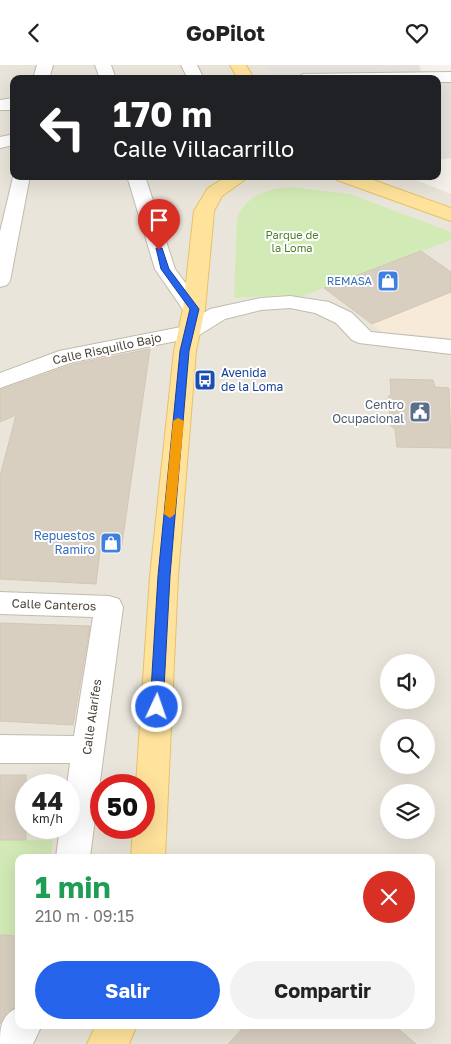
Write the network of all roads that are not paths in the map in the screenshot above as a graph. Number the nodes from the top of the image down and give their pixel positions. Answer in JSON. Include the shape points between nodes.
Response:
{"nodes":[{"id":1,"x":20,"y":180,"type":"edge"},
{"id":2,"x":137,"y":180,"type":"edge"},
{"id":3,"x":234,"y":180,"type":"edge"},
{"id":4,"x":364,"y":180,"type":"edge"},
{"id":5,"x":451,"y":215,"type":"edge"},
{"id":6,"x":0,"y":281,"type":"edge"},
{"id":7,"x":191,"y":321,"type":"junction"},
{"id":8,"x":451,"y":347,"type":"edge"},
{"id":9,"x":0,"y":381,"type":"edge"},
{"id":10,"x":0,"y":603,"type":"edge"},
{"id":11,"x":108,"y":607,"type":"joint"},
{"id":12,"x":0,"y":749,"type":"edge"},
{"id":13,"x":87,"y":750,"type":"junction"},
{"id":14,"x":73,"y":854,"type":"edge"},
{"id":15,"x":148,"y":854,"type":"edge"},
{"id":16,"x":20,"y":1029,"type":"edge"},
{"id":17,"x":116,"y":1029,"type":"edge"},
{"id":18,"x":9,"y":1044,"type":"edge"},
{"id":19,"x":107,"y":1044,"type":"edge"}],
"edges":[{"from":1,"to":6,"type":"street"},
{"from":2,"to":7,"type":"street","via":[[165,269]]},
{"from":3,"to":7,"type":"main road","via":[[215,192],[204,211]]},
{"from":4,"to":5,"type":"main road"},
{"from":7,"to":8,"type":"street","name":"Calle Risquillo Bajo","via":[[231,309],[290,302],[314,305],[344,318],[366,338]]},
{"from":7,"to":9,"type":"street","name":"Calle Risquillo Bajo","via":[[67,356]]},
{"from":7,"to":15,"type":"main road","via":[[164,576]]},
{"from":10,"to":11,"type":"street","name":"Calle Canteros"},
{"from":11,"to":13,"type":"street","name":"Calle Alarifes"},
{"from":12,"to":13,"type":"street"},
{"from":13,"to":14,"type":"street","name":"Calle Alarifes"},
{"from":16,"to":18,"type":"street"},
{"from":17,"to":19,"type":"main road"}]}
